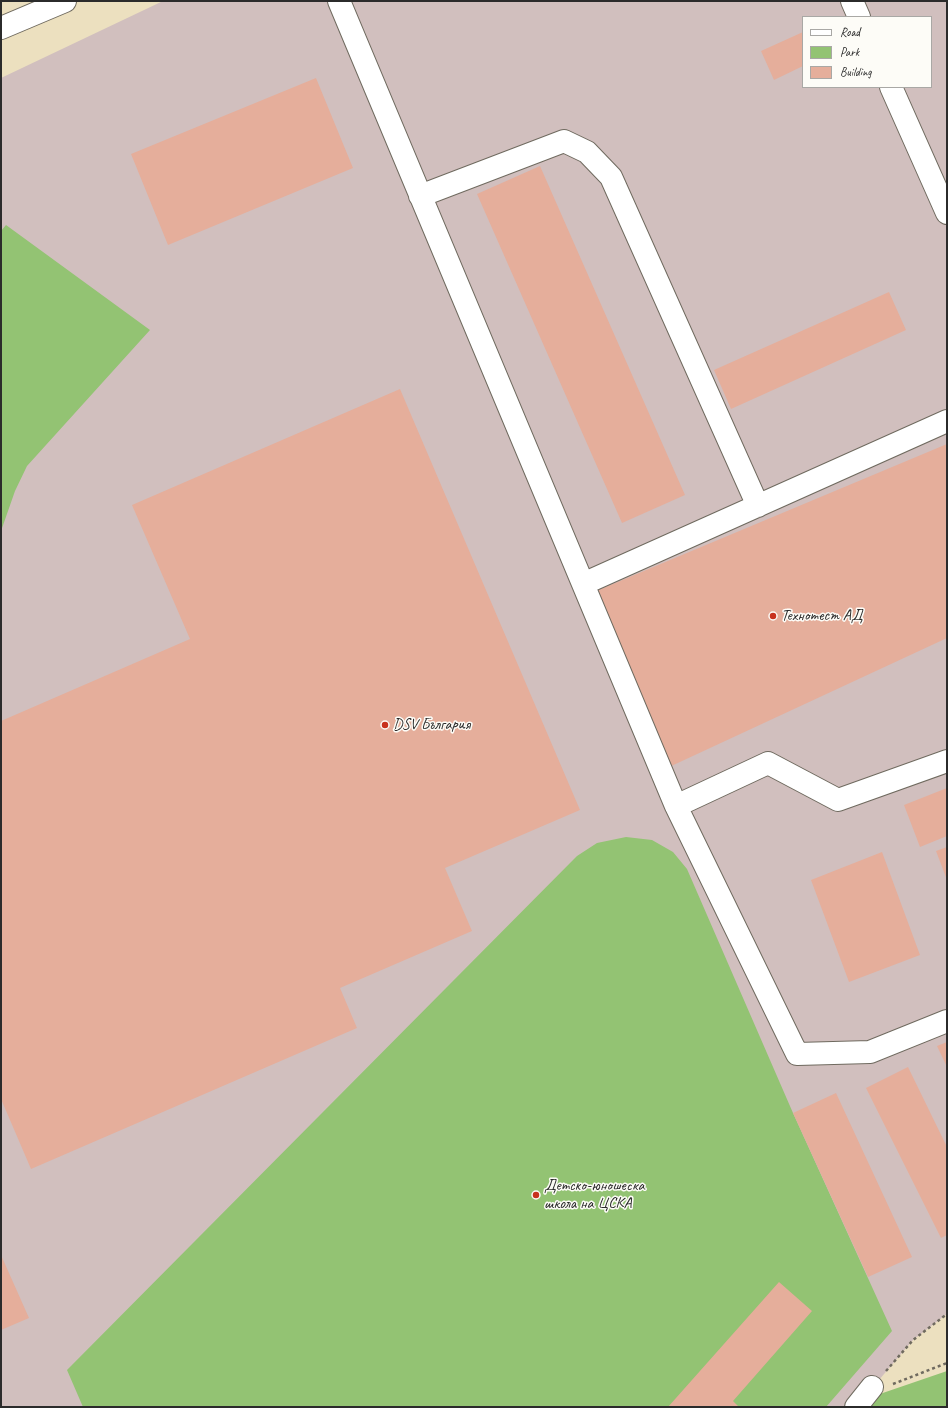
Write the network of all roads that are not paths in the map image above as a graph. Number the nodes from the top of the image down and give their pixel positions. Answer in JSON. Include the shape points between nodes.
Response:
{"nodes":[{"id":1,"x":66,"y":1,"type":"edge"},
{"id":2,"x":338,"y":1,"type":"edge"},
{"id":3,"x":852,"y":1,"type":"edge"},
{"id":4,"x":859,"y":16,"type":"edge"},
{"id":5,"x":1,"y":28,"type":"edge"},
{"id":6,"x":891,"y":88,"type":"edge"},
{"id":7,"x":420,"y":196,"type":"junction"},
{"id":8,"x":947,"y":213,"type":"edge"},
{"id":9,"x":947,"y":421,"type":"edge"},
{"id":10,"x":758,"y":506,"type":"junction"},
{"id":11,"x":583,"y":584,"type":"junction"},
{"id":12,"x":947,"y":761,"type":"edge"},
{"id":13,"x":676,"y":806,"type":"junction"},
{"id":14,"x":947,"y":1020,"type":"edge"},
{"id":15,"x":879,"y":1387,"type":"road end"},
{"id":16,"x":856,"y":1407,"type":"edge"}],
"edges":[{"from":1,"to":5,"type":"street"},
{"from":2,"to":7,"type":"street"},
{"from":3,"to":4,"type":"street"},
{"from":6,"to":8,"type":"street"},
{"from":7,"to":10,"type":"street","via":[[564,141],[587,152],[611,177]]},
{"from":7,"to":11,"type":"street"},
{"from":9,"to":10,"type":"street"},
{"from":10,"to":11,"type":"street"},
{"from":11,"to":13,"type":"street"},
{"from":12,"to":13,"type":"street","via":[[838,800],[768,763]]},
{"from":13,"to":14,"type":"street","via":[[797,1054],[870,1052]]},
{"from":15,"to":16,"type":"street"}]}
